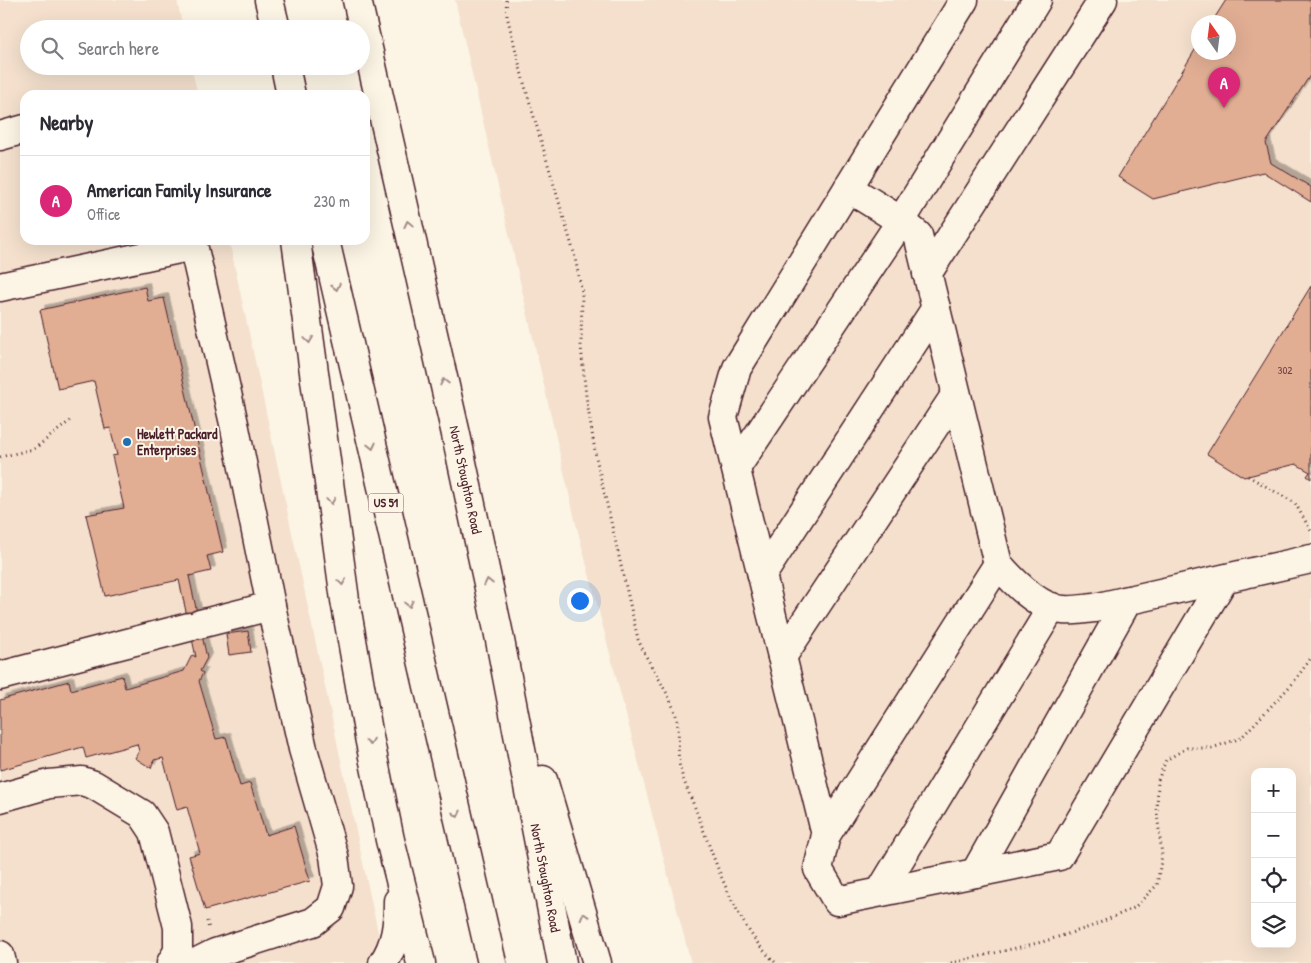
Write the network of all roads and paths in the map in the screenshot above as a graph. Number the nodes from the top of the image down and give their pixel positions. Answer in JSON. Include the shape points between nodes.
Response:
{"nodes":[{"id":1,"x":264,"y":0,"type":"edge"},
{"id":2,"x":269,"y":0,"type":"edge"},
{"id":3,"x":357,"y":0,"type":"edge"},
{"id":4,"x":506,"y":0,"type":"edge"},
{"id":5,"x":964,"y":0,"type":"edge"},
{"id":6,"x":1038,"y":0,"type":"edge"},
{"id":7,"x":1103,"y":0,"type":"edge"},
{"id":8,"x":267,"y":20,"type":"edge"},
{"id":9,"x":274,"y":20,"type":"edge"},
{"id":10,"x":362,"y":20,"type":"edge"},
{"id":11,"x":370,"y":57,"type":"edge"},
{"id":12,"x":274,"y":75,"type":"edge"},
{"id":13,"x":287,"y":75,"type":"edge"},
{"id":14,"x":276,"y":90,"type":"edge"},
{"id":15,"x":290,"y":90,"type":"edge"},
{"id":16,"x":20,"y":130,"type":"edge"},
{"id":17,"x":0,"y":136,"type":"edge"},
{"id":18,"x":848,"y":188,"type":"junction"},
{"id":19,"x":901,"y":221,"type":"junction"},
{"id":20,"x":184,"y":245,"type":"edge"},
{"id":21,"x":193,"y":245,"type":"edge"},
{"id":22,"x":297,"y":245,"type":"edge"},
{"id":23,"x":326,"y":245,"type":"edge"},
{"id":24,"x":927,"y":274,"type":"junction"},
{"id":25,"x":0,"y":288,"type":"edge"},
{"id":26,"x":936,"y":308,"type":"junction"},
{"id":27,"x":956,"y":394,"type":"junction"},
{"id":28,"x":70,"y":421,"type":"dead end"},
{"id":29,"x":0,"y":457,"type":"edge"},
{"id":30,"x":736,"y":468,"type":"junction"},
{"id":31,"x":1248,"y":476,"type":"dead end"},
{"id":32,"x":1311,"y":531,"type":"edge"},
{"id":33,"x":1311,"y":559,"type":"edge"},
{"id":34,"x":998,"y":564,"type":"junction"},
{"id":35,"x":762,"y":575,"type":"junction"},
{"id":36,"x":1224,"y":579,"type":"junction"},
{"id":37,"x":1128,"y":600,"type":"junction"},
{"id":38,"x":271,"y":606,"type":"junction"},
{"id":39,"x":1052,"y":606,"type":"junction"},
{"id":40,"x":498,"y":630,"type":"junction"},
{"id":41,"x":782,"y":657,"type":"junction"},
{"id":42,"x":1311,"y":658,"type":"edge"},
{"id":43,"x":0,"y":676,"type":"edge"},
{"id":44,"x":0,"y":798,"type":"edge"},
{"id":45,"x":826,"y":835,"type":"junction"},
{"id":46,"x":390,"y":840,"type":"junction"},
{"id":47,"x":976,"y":873,"type":"junction"},
{"id":48,"x":880,"y":892,"type":"junction"},
{"id":49,"x":0,"y":955,"type":"edge"},
{"id":50,"x":180,"y":962,"type":"edge"},
{"id":51,"x":2,"y":963,"type":"edge"},
{"id":52,"x":383,"y":963,"type":"edge"},
{"id":53,"x":420,"y":963,"type":"edge"},
{"id":54,"x":492,"y":963,"type":"edge"},
{"id":55,"x":562,"y":963,"type":"edge"},
{"id":56,"x":597,"y":963,"type":"edge"},
{"id":57,"x":776,"y":963,"type":"edge"},
{"id":58,"x":951,"y":963,"type":"edge"}],
"edges":[{"from":1,"to":8,"type":"main road"},
{"from":2,"to":9,"type":"main road"},
{"from":10,"to":3,"type":"main road","name":"North Stoughton Road","one_way":true},
{"from":4,"to":57,"type":"path","via":[[524,84],[574,253],[582,292],[586,396],[596,457],[638,639],[675,712],[680,764],[714,858],[736,908],[765,953]]},
{"from":5,"to":18,"type":"main road"},
{"from":6,"to":19,"type":"main road"},
{"from":7,"to":24,"type":"main road"},
{"from":40,"to":11,"type":"main road","name":"North Stoughton Road","one_way":true},
{"from":12,"to":14,"type":"main road"},
{"from":13,"to":15,"type":"main road"},
{"from":16,"to":17,"type":"main road"},
{"from":18,"to":19,"type":"main road"},
{"from":18,"to":30,"type":"main road","via":[[736,368],[723,417]]},
{"from":19,"to":24,"type":"main road","via":[[918,235]]},
{"from":19,"to":30,"type":"main road"},
{"from":20,"to":25,"type":"main road"},
{"from":21,"to":38,"type":"main road"},
{"from":22,"to":46,"type":"main road","one_way":true,"via":[[345,600]]},
{"from":23,"to":54,"type":"main road","number":"US 51","one_way":true},
{"from":24,"to":26,"type":"main road"},
{"from":26,"to":27,"type":"main road"},
{"from":26,"to":35,"type":"main road"},
{"from":27,"to":34,"type":"main road"},
{"from":27,"to":41,"type":"main road"},
{"from":28,"to":29,"type":"path","via":[[34,449]]},
{"from":30,"to":35,"type":"main road"},
{"from":31,"to":32,"type":"path","via":[[1296,504]]},
{"from":33,"to":36,"type":"main road"},
{"from":34,"to":39,"type":"main road","via":[[1018,587]]},
{"from":34,"to":45,"type":"main road"},
{"from":35,"to":41,"type":"main road"},
{"from":36,"to":37,"type":"main road"},
{"from":36,"to":47,"type":"main road","via":[[1059,856]]},
{"from":37,"to":39,"type":"main road","via":[[1094,608],[1062,610]]},
{"from":37,"to":47,"type":"main road"},
{"from":38,"to":43,"type":"main road"},
{"from":38,"to":50,"type":"main road","via":[[306,764],[334,856],[338,886],[331,908],[313,922]]},
{"from":39,"to":48,"type":"main road"},
{"from":40,"to":55,"type":"main road","name":"North Stoughton Road"},
{"from":56,"to":40,"type":"main road","one_way":true},
{"from":41,"to":45,"type":"main road"},
{"from":42,"to":58,"type":"path","via":[[1293,683],[1241,738],[1212,748],[1187,748],[1166,760],[1158,780],[1157,813],[1162,855],[1157,884],[1134,908],[1090,927]]},
{"from":44,"to":50,"type":"main road","via":[[49,784],[82,781],[142,814],[154,832],[178,927]]},
{"from":45,"to":48,"type":"main road","via":[[818,868],[837,901]]},
{"from":46,"to":52,"type":"main road","via":[[398,903],[397,931]]},
{"from":46,"to":53,"type":"main road"},
{"from":47,"to":48,"type":"main road"},
{"from":49,"to":51,"type":"main road"}]}
